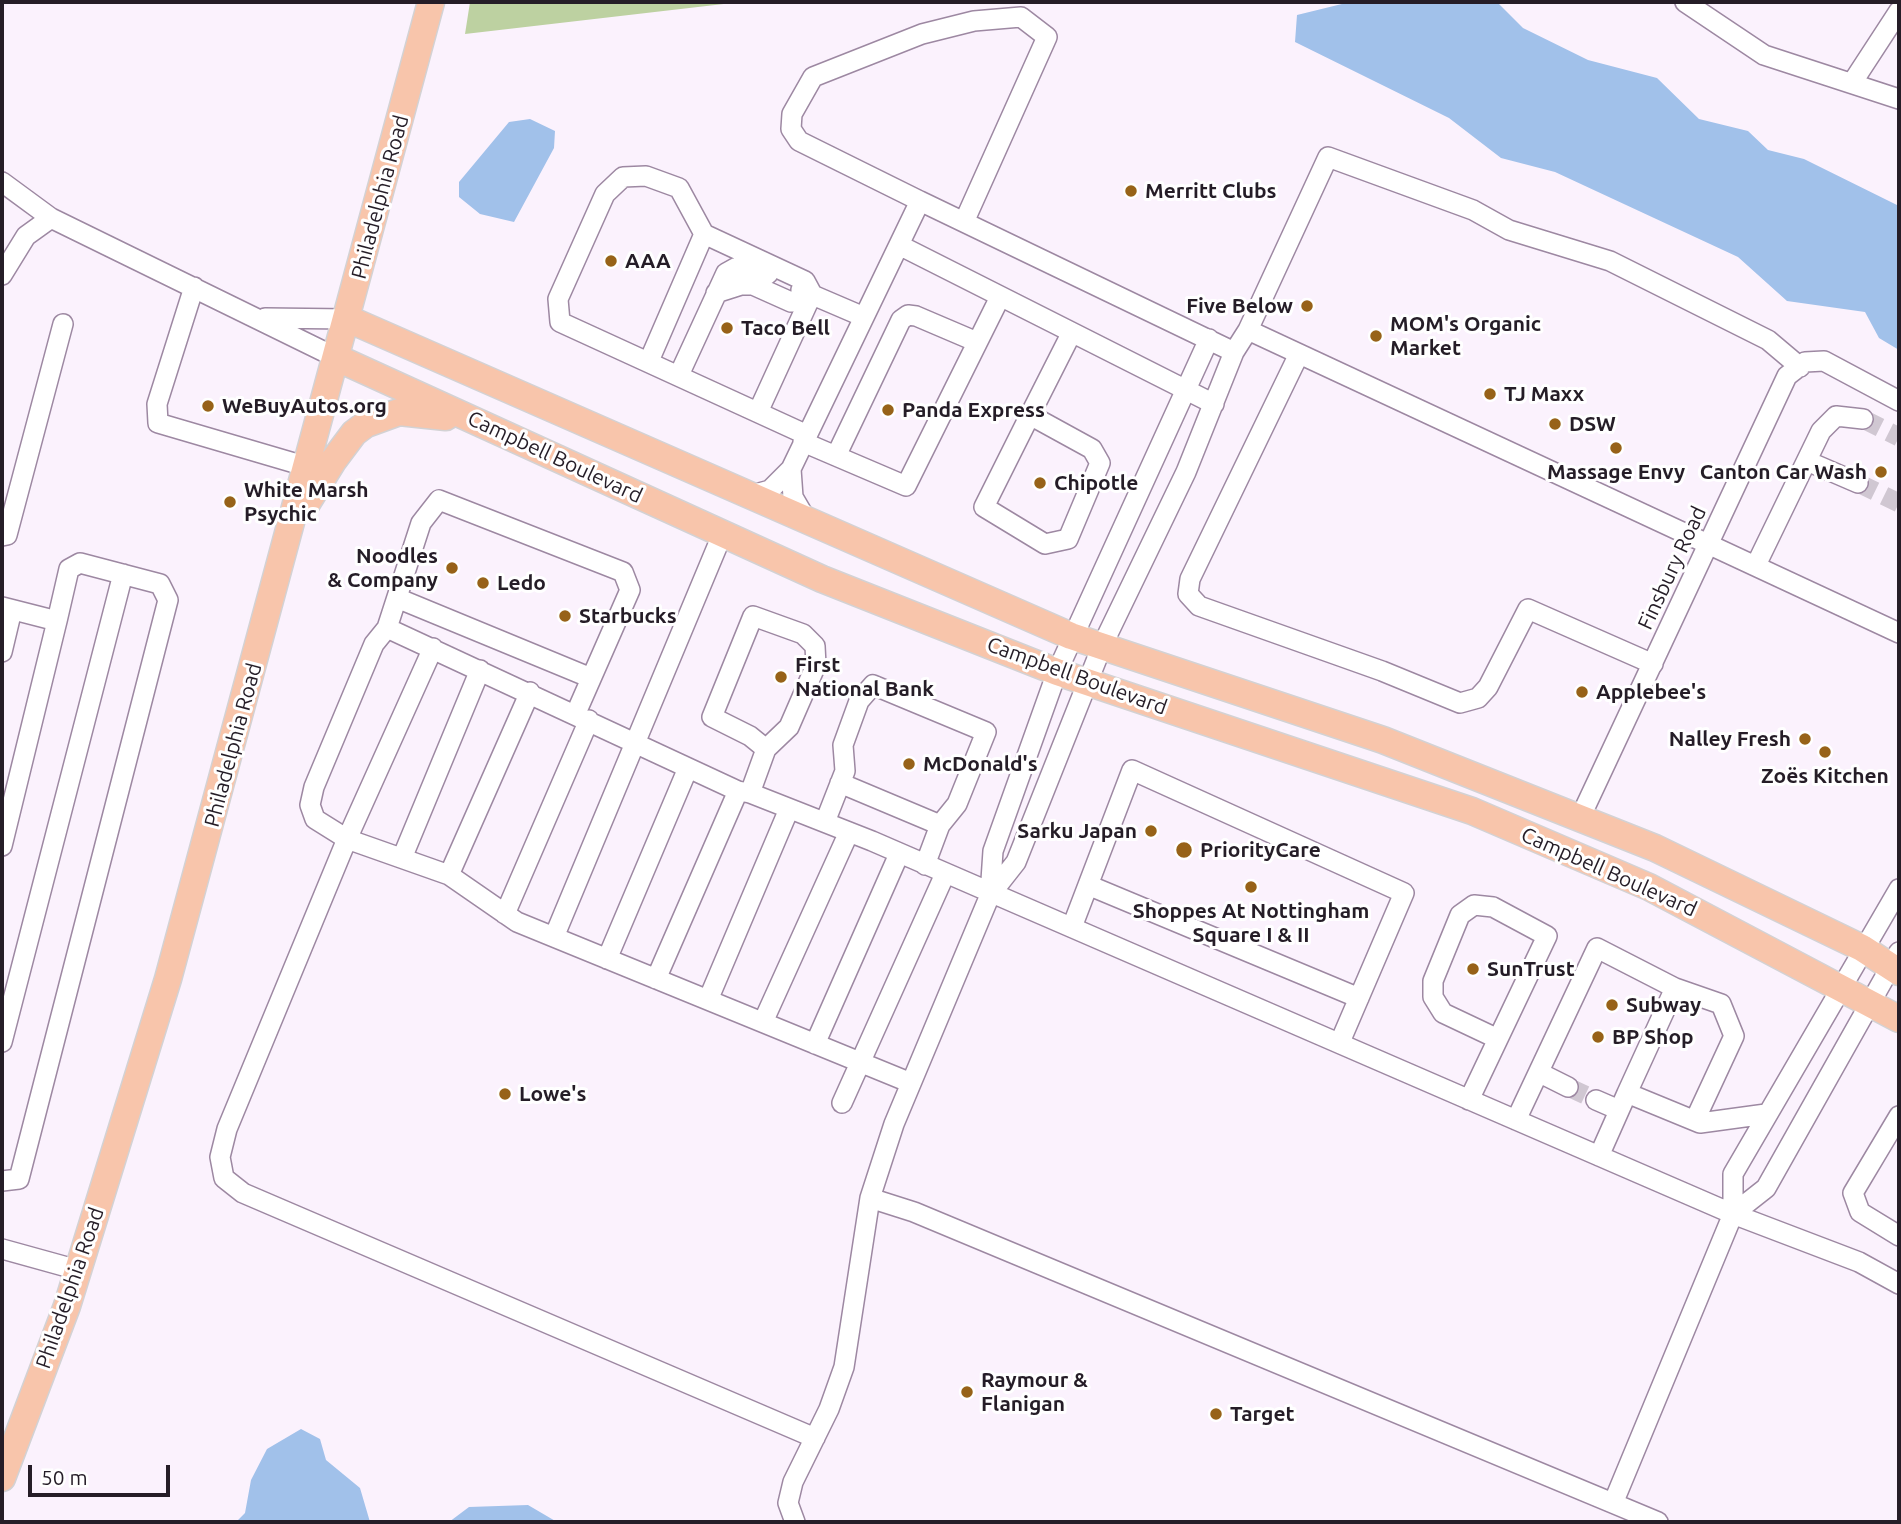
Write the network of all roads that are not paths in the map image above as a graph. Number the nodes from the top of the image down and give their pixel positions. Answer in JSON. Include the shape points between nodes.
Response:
{"nodes":[{"id":1,"x":431,"y":2,"type":"edge"},
{"id":2,"x":1685,"y":2,"type":"edge"},
{"id":3,"x":1899,"y":11,"type":"edge"},
{"id":4,"x":1852,"y":83,"type":"junction"},
{"id":5,"x":1899,"y":99,"type":"edge"},
{"id":6,"x":2,"y":182,"type":"edge"},
{"id":7,"x":920,"y":201,"type":"junction"},
{"id":8,"x":51,"y":218,"type":"junction"},
{"id":9,"x":964,"y":222,"type":"junction"},
{"id":10,"x":704,"y":234,"type":"junction"},
{"id":11,"x":899,"y":244,"type":"junction"},
{"id":12,"x":2,"y":275,"type":"edge"},
{"id":13,"x":194,"y":287,"type":"junction"},
{"id":14,"x":812,"y":294,"type":"junction"},
{"id":15,"x":1000,"y":297,"type":"junction"},
{"id":16,"x":864,"y":317,"type":"junction"},
{"id":17,"x":260,"y":318,"type":"junction"},
{"id":18,"x":348,"y":319,"type":"junction"},
{"id":19,"x":63,"y":324,"type":"dead end"},
{"id":20,"x":1248,"y":330,"type":"junction"},
{"id":21,"x":1071,"y":334,"type":"junction"},
{"id":22,"x":1209,"y":339,"type":"junction"},
{"id":23,"x":977,"y":342,"type":"junction"},
{"id":24,"x":1234,"y":352,"type":"junction"},
{"id":25,"x":1299,"y":354,"type":"junction"},
{"id":26,"x":337,"y":358,"type":"junction"},
{"id":27,"x":649,"y":361,"type":"junction"},
{"id":28,"x":1800,"y":367,"type":"junction"},
{"id":29,"x":679,"y":375,"type":"junction"},
{"id":30,"x":1185,"y":391,"type":"junction"},
{"id":31,"x":1899,"y":401,"type":"edge"},
{"id":32,"x":1214,"y":404,"type":"junction"},
{"id":33,"x":758,"y":412,"type":"junction"},
{"id":34,"x":1030,"y":415,"type":"junction"},
{"id":35,"x":1863,"y":419,"type":"tunnel mouth"},
{"id":36,"x":490,"y":427,"type":"junction"},
{"id":37,"x":805,"y":438,"type":"junction"},
{"id":38,"x":836,"y":456,"type":"junction"},
{"id":39,"x":1807,"y":460,"type":"junction"},
{"id":40,"x":308,"y":467,"type":"junction"},
{"id":41,"x":790,"y":468,"type":"junction"},
{"id":42,"x":1858,"y":483,"type":"tunnel mouth"},
{"id":43,"x":748,"y":496,"type":"junction"},
{"id":44,"x":807,"y":522,"type":"junction"},
{"id":45,"x":292,"y":528,"type":"junction"},
{"id":46,"x":722,"y":535,"type":"junction"},
{"id":47,"x":2,"y":536,"type":"edge"},
{"id":48,"x":1710,"y":542,"type":"junction"},
{"id":49,"x":1756,"y":565,"type":"junction"},
{"id":50,"x":123,"y":574,"type":"junction"},
{"id":51,"x":397,"y":598,"type":"junction"},
{"id":52,"x":7,"y":608,"type":"edge"},
{"id":53,"x":57,"y":621,"type":"junction"},
{"id":54,"x":387,"y":628,"type":"junction"},
{"id":55,"x":1899,"y":633,"type":"edge"},
{"id":56,"x":1072,"y":636,"type":"junction"},
{"id":57,"x":1102,"y":646,"type":"junction"},
{"id":58,"x":433,"y":649,"type":"junction"},
{"id":59,"x":2,"y":652,"type":"edge"},
{"id":60,"x":1653,"y":664,"type":"junction"},
{"id":61,"x":480,"y":670,"type":"junction"},
{"id":62,"x":1057,"y":672,"type":"junction"},
{"id":63,"x":591,"y":678,"type":"junction"},
{"id":64,"x":1088,"y":682,"type":"junction"},
{"id":65,"x":530,"y":692,"type":"junction"},
{"id":66,"x":582,"y":717,"type":"junction"},
{"id":67,"x":634,"y":743,"type":"junction"},
{"id":68,"x":766,"y":748,"type":"junction"},
{"id":69,"x":688,"y":768,"type":"junction"},
{"id":70,"x":840,"y":783,"type":"junction"},
{"id":71,"x":744,"y":792,"type":"junction"},
{"id":72,"x":789,"y":808,"type":"junction"},
{"id":73,"x":1580,"y":818,"type":"junction"},
{"id":74,"x":825,"y":822,"type":"junction"},
{"id":75,"x":940,"y":825,"type":"junction"},
{"id":76,"x":849,"y":832,"type":"junction"},
{"id":77,"x":347,"y":839,"type":"junction"},
{"id":78,"x":2,"y":846,"type":"edge"},
{"id":79,"x":899,"y":853,"type":"junction"},
{"id":80,"x":402,"y":858,"type":"junction"},
{"id":81,"x":925,"y":865,"type":"junction"},
{"id":82,"x":945,"y":874,"type":"junction"},
{"id":83,"x":449,"y":876,"type":"junction"},
{"id":84,"x":1088,"y":886,"type":"junction"},
{"id":85,"x":1899,"y":889,"type":"edge"},
{"id":86,"x":990,"y":895,"type":"junction"},
{"id":87,"x":505,"y":914,"type":"junction"},
{"id":88,"x":1072,"y":927,"type":"junction"},
{"id":89,"x":554,"y":937,"type":"junction"},
{"id":90,"x":1862,"y":948,"type":"junction"},
{"id":91,"x":607,"y":959,"type":"junction"},
{"id":92,"x":1896,"y":963,"type":"edge"},
{"id":93,"x":656,"y":979,"type":"junction"},
{"id":94,"x":1840,"y":986,"type":"junction"},
{"id":95,"x":1675,"y":988,"type":"junction"},
{"id":96,"x":1359,"y":998,"type":"junction"},
{"id":97,"x":708,"y":1000,"type":"junction"},
{"id":98,"x":1873,"y":1003,"type":"junction"},
{"id":99,"x":1899,"y":1019,"type":"edge"},
{"id":100,"x":762,"y":1022,"type":"junction"},
{"id":101,"x":1498,"y":1039,"type":"junction"},
{"id":102,"x":2,"y":1042,"type":"edge"},
{"id":103,"x":1340,"y":1042,"type":"junction"},
{"id":104,"x":815,"y":1044,"type":"junction"},
{"id":105,"x":860,"y":1062,"type":"junction"},
{"id":106,"x":1540,"y":1073,"type":"junction"},
{"id":107,"x":911,"y":1083,"type":"junction"},
{"id":108,"x":1568,"y":1087,"type":"tunnel mouth"},
{"id":109,"x":1469,"y":1100,"type":"junction"},
{"id":110,"x":1596,"y":1100,"type":"tunnel mouth"},
{"id":111,"x":842,"y":1102,"type":"dead end"},
{"id":112,"x":1623,"y":1102,"type":"junction"},
{"id":113,"x":1766,"y":1114,"type":"junction"},
{"id":114,"x":1899,"y":1116,"type":"edge"},
{"id":115,"x":1516,"y":1120,"type":"junction"},
{"id":116,"x":1697,"y":1121,"type":"junction"},
{"id":117,"x":1599,"y":1156,"type":"junction"},
{"id":118,"x":2,"y":1181,"type":"edge"},
{"id":119,"x":870,"y":1199,"type":"junction"},
{"id":120,"x":1733,"y":1214,"type":"junction"},
{"id":121,"x":1899,"y":1236,"type":"edge"},
{"id":122,"x":2,"y":1249,"type":"edge"},
{"id":123,"x":78,"y":1270,"type":"junction"},
{"id":124,"x":1899,"y":1284,"type":"edge"},
{"id":125,"x":815,"y":1438,"type":"junction"},
{"id":126,"x":2,"y":1478,"type":"edge"},
{"id":127,"x":1614,"y":1501,"type":"junction"},
{"id":128,"x":795,"y":1522,"type":"edge"},
{"id":129,"x":1658,"y":1522,"type":"edge"}],
"edges":[{"from":1,"to":18,"type":"main road","name":"Philadelphia Road"},
{"from":2,"to":4,"type":"street","via":[[1764,55]]},
{"from":3,"to":4,"type":"street"},
{"from":4,"to":5,"type":"street"},
{"from":6,"to":8,"type":"street","name":"Campbell Boulevard"},
{"from":7,"to":9,"type":"street"},
{"from":7,"to":9,"type":"street","via":[[799,141],[791,128],[792,114],[813,77],[922,34],[974,21],[1021,17],[1047,37]]},
{"from":7,"to":11,"type":"street"},
{"from":8,"to":12,"type":"street","via":[[26,236]]},
{"from":8,"to":13,"type":"street","name":"Campbell Boulevard"},
{"from":9,"to":22,"type":"street"},
{"from":10,"to":14,"type":"street","via":[[805,281]]},
{"from":10,"to":27,"type":"street"},
{"from":10,"to":27,"type":"street","via":[[679,188],[646,176],[623,177],[605,194],[558,299],[561,322]]},
{"from":11,"to":15,"type":"street"},
{"from":11,"to":16,"type":"street"},
{"from":13,"to":17,"type":"street","name":"Campbell Boulevard"},
{"from":13,"to":40,"type":"street","via":[[157,404],[158,423]]},
{"from":14,"to":16,"type":"street"},
{"from":14,"to":29,"type":"street","via":[[749,267],[726,273]]},
{"from":14,"to":33,"type":"street"},
{"from":15,"to":21,"type":"street"},
{"from":15,"to":23,"type":"street"},
{"from":16,"to":37,"type":"street"},
{"from":17,"to":18,"type":"street","name":"Campbell Boulevard"},
{"from":17,"to":26,"type":"street","name":"Campbell Boulevard"},
{"from":18,"to":26,"type":"main road","name":"Philadelphia Road"},
{"from":18,"to":43,"type":"main road","name":"Campbell Boulevard"},
{"from":19,"to":47,"type":"street","via":[[7,535]]},
{"from":20,"to":24,"type":"street"},
{"from":20,"to":25,"type":"street"},
{"from":20,"to":28,"type":"street","via":[[1328,157],[1473,210],[1509,230],[1610,261],[1768,340]]},
{"from":21,"to":30,"type":"street"},
{"from":21,"to":34,"type":"street"},
{"from":22,"to":24,"type":"street"},
{"from":22,"to":30,"type":"street"},
{"from":23,"to":38,"type":"street","via":[[916,316],[901,320]]},
{"from":23,"to":38,"type":"street","via":[[906,486]]},
{"from":24,"to":32,"type":"street"},
{"from":25,"to":48,"type":"street"},
{"from":25,"to":60,"type":"street","via":[[1191,579],[1188,594],[1199,606],[1460,703],[1478,698],[1488,687],[1528,609]]},
{"from":26,"to":36,"type":"main road","name":"Campbell Boulevard"},
{"from":26,"to":40,"type":"main road","name":"Philadelphia Road"},
{"from":27,"to":29,"type":"street"},
{"from":28,"to":31,"type":"street","via":[[1805,362],[1824,361]]},
{"from":28,"to":48,"type":"street","name":"Finsbury Road","via":[[1787,376]]},
{"from":29,"to":33,"type":"street"},
{"from":30,"to":32,"type":"street"},
{"from":30,"to":56,"type":"street"},
{"from":32,"to":57,"type":"street"},
{"from":33,"to":37,"type":"street"},
{"from":34,"to":34,"type":"street","via":[[984,508],[1045,544],[1068,539],[1100,463],[1092,449]]},
{"from":35,"to":39,"type":"street","via":[[1836,416],[1821,431]]},
{"from":36,"to":45,"type":"main road","via":[[416,411],[398,412],[366,424],[333,461]]},
{"from":36,"to":46,"type":"main road","name":"Campbell Boulevard"},
{"from":37,"to":38,"type":"street"},
{"from":37,"to":41,"type":"street"},
{"from":39,"to":42,"type":"street"},
{"from":39,"to":49,"type":"street"},
{"from":40,"to":45,"type":"main road","name":"Philadelphia Road"},
{"from":41,"to":43,"type":"street","via":[[770,490]]},
{"from":41,"to":44,"type":"street","via":[[793,497]]},
{"from":43,"to":44,"type":"main road","name":"Campbell Boulevard"},
{"from":44,"to":56,"type":"main road","name":"Campbell Boulevard"},
{"from":45,"to":123,"type":"main road","name":"Philadelphia Road","via":[[168,979]]},
{"from":46,"to":62,"type":"main road","name":"Campbell Boulevard"},
{"from":46,"to":67,"type":"street"},
{"from":48,"to":49,"type":"street"},
{"from":48,"to":60,"type":"street","name":"Finsbury Road"},
{"from":49,"to":55,"type":"street"},
{"from":50,"to":53,"type":"street","via":[[80,563],[69,569]]},
{"from":50,"to":102,"type":"street"},
{"from":50,"to":118,"type":"street","via":[[160,584],[168,600],[19,1179]]},
{"from":51,"to":54,"type":"street"},
{"from":51,"to":63,"type":"street"},
{"from":51,"to":63,"type":"street","via":[[421,523],[439,500],[623,572],[630,590]]},
{"from":52,"to":53,"type":"street"},
{"from":52,"to":59,"type":"street"},
{"from":53,"to":78,"type":"street"},
{"from":54,"to":58,"type":"street"},
{"from":54,"to":77,"type":"street","via":[[374,644],[310,806],[315,819]]},
{"from":56,"to":57,"type":"main road","name":"Campbell Boulevard"},
{"from":56,"to":62,"type":"street"},
{"from":57,"to":64,"type":"street"},
{"from":57,"to":73,"type":"main road","name":"Campbell Boulevard","via":[[1384,740]]},
{"from":58,"to":61,"type":"street"},
{"from":58,"to":77,"type":"street"},
{"from":60,"to":73,"type":"street","name":"Finsbury Road"},
{"from":61,"to":65,"type":"street"},
{"from":61,"to":80,"type":"street"},
{"from":62,"to":64,"type":"main road","name":"Campbell Boulevard"},
{"from":62,"to":86,"type":"street","via":[[993,851]]},
{"from":63,"to":66,"type":"street"},
{"from":64,"to":86,"type":"street","via":[[1016,862]]},
{"from":64,"to":94,"type":"main road","name":"Campbell Boulevard","via":[[1472,811],[1649,887]]},
{"from":65,"to":66,"type":"street"},
{"from":65,"to":83,"type":"street"},
{"from":66,"to":67,"type":"street"},
{"from":66,"to":87,"type":"street"},
{"from":67,"to":69,"type":"street"},
{"from":67,"to":89,"type":"street"},
{"from":68,"to":68,"type":"street","via":[[789,727],[816,665],[815,646],[803,634],[753,616],[712,717]]},
{"from":68,"to":71,"type":"street"},
{"from":69,"to":71,"type":"street"},
{"from":69,"to":91,"type":"street"},
{"from":70,"to":74,"type":"street"},
{"from":70,"to":75,"type":"street"},
{"from":70,"to":75,"type":"street","via":[[845,771],[843,745],[859,701],[873,685],[986,732],[957,804]]},
{"from":71,"to":72,"type":"street"},
{"from":71,"to":93,"type":"street"},
{"from":72,"to":74,"type":"street"},
{"from":72,"to":97,"type":"street"},
{"from":73,"to":90,"type":"main road","name":"Campbell Boulevard","via":[[1655,848]]},
{"from":74,"to":76,"type":"street"},
{"from":75,"to":81,"type":"street"},
{"from":76,"to":79,"type":"street"},
{"from":76,"to":100,"type":"street"},
{"from":77,"to":80,"type":"street"},
{"from":77,"to":125,"type":"street","via":[[227,1129],[220,1157],[224,1178],[243,1193]]},
{"from":79,"to":81,"type":"street"},
{"from":79,"to":104,"type":"street"},
{"from":80,"to":83,"type":"street"},
{"from":81,"to":82,"type":"street"},
{"from":82,"to":86,"type":"street"},
{"from":82,"to":105,"type":"street"},
{"from":83,"to":87,"type":"street"},
{"from":84,"to":88,"type":"street"},
{"from":84,"to":96,"type":"street"},
{"from":84,"to":96,"type":"street","via":[[1132,770],[1404,893]]},
{"from":85,"to":90,"type":"street"},
{"from":86,"to":88,"type":"street"},
{"from":86,"to":107,"type":"street"},
{"from":87,"to":89,"type":"street"},
{"from":88,"to":103,"type":"street"},
{"from":89,"to":91,"type":"street"},
{"from":90,"to":92,"type":"main road","name":"Campbell Boulevard"},
{"from":90,"to":94,"type":"street"},
{"from":91,"to":93,"type":"street"},
{"from":92,"to":98,"type":"street"},
{"from":93,"to":97,"type":"street"},
{"from":94,"to":98,"type":"main road","name":"Campbell Boulevard"},
{"from":94,"to":113,"type":"street"},
{"from":95,"to":106,"type":"street","via":[[1597,948]]},
{"from":95,"to":112,"type":"street"},
{"from":95,"to":116,"type":"street","via":[[1721,1004],[1734,1036]]},
{"from":96,"to":103,"type":"street"},
{"from":97,"to":100,"type":"street"},
{"from":98,"to":99,"type":"main road","name":"Campbell Boulevard"},
{"from":98,"to":120,"type":"street","via":[[1766,1188]]},
{"from":100,"to":104,"type":"street"},
{"from":101,"to":101,"type":"street","via":[[1547,936],[1493,907],[1474,905],[1460,915],[1433,981],[1433,997],[1443,1013]]},
{"from":101,"to":109,"type":"street"},
{"from":103,"to":109,"type":"street"},
{"from":104,"to":105,"type":"street"},
{"from":105,"to":107,"type":"street"},
{"from":105,"to":111,"type":"street"},
{"from":106,"to":108,"type":"street"},
{"from":106,"to":115,"type":"street"},
{"from":107,"to":119,"type":"street"},
{"from":109,"to":115,"type":"street"},
{"from":110,"to":112,"type":"street"},
{"from":112,"to":116,"type":"street"},
{"from":112,"to":117,"type":"street"},
{"from":113,"to":116,"type":"street"},
{"from":113,"to":120,"type":"street","via":[[1733,1174]]},
{"from":114,"to":121,"type":"street","via":[[1853,1193],[1860,1212]]},
{"from":115,"to":117,"type":"street"},
{"from":117,"to":120,"type":"street"},
{"from":119,"to":125,"type":"street","via":[[844,1367]]},
{"from":119,"to":127,"type":"street","via":[[914,1212],[1418,1424]]},
{"from":120,"to":124,"type":"street","via":[[1859,1262]]},
{"from":120,"to":127,"type":"street"},
{"from":122,"to":123,"type":"street"},
{"from":123,"to":126,"type":"main road","name":"Philadelphia Road"},
{"from":125,"to":128,"type":"street","via":[[788,1503]]},
{"from":127,"to":129,"type":"street"}]}
